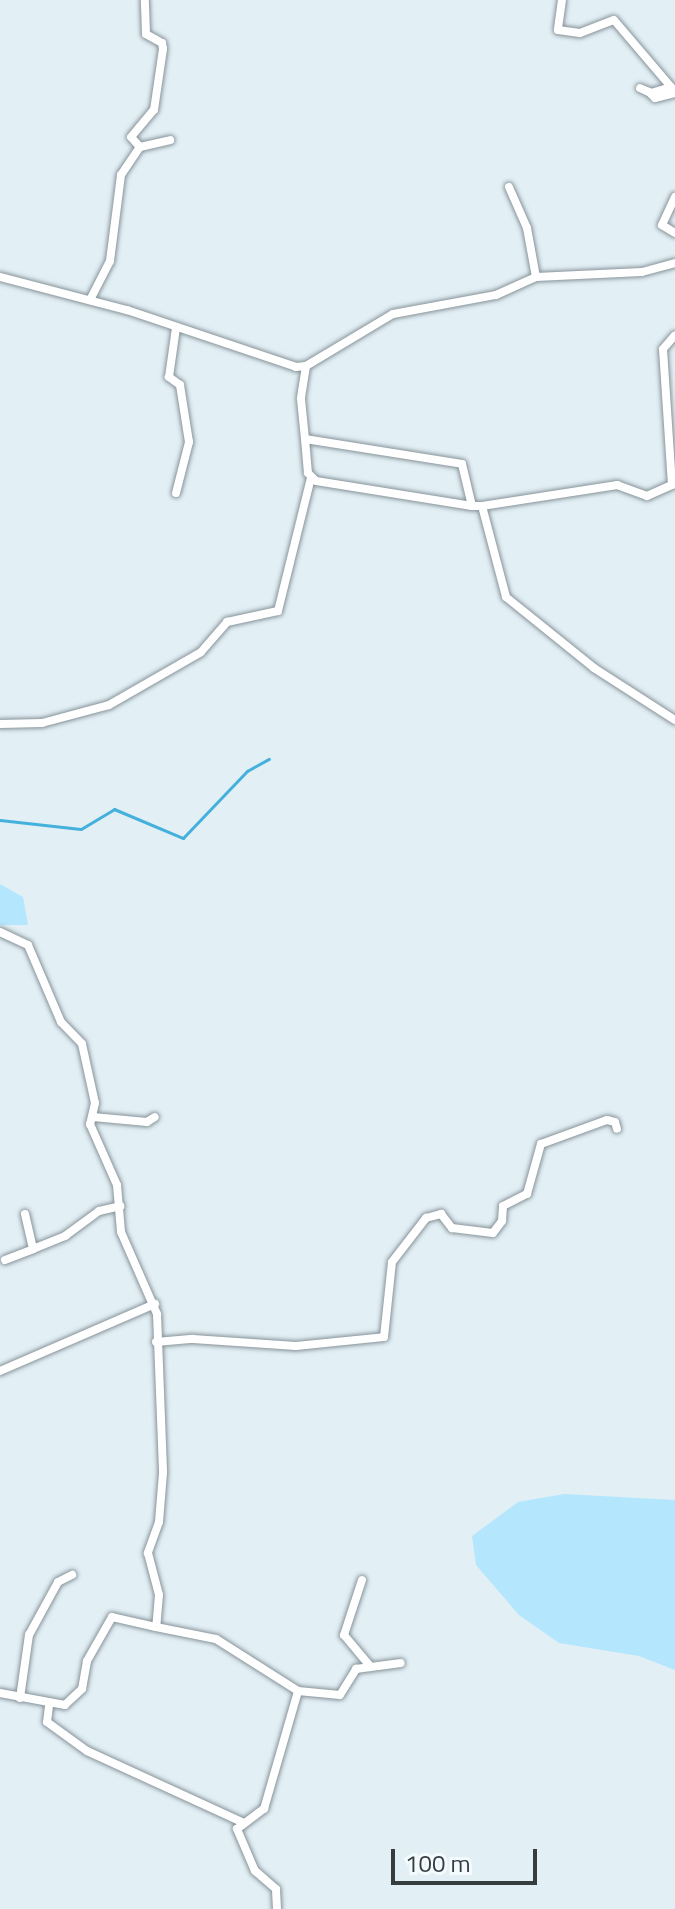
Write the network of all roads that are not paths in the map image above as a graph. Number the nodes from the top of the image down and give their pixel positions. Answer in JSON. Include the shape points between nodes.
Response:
{"nodes":[{"id":1,"x":145,"y":0,"type":"edge"},
{"id":2,"x":562,"y":0,"type":"edge"},
{"id":3,"x":675,"y":93,"type":"edge"},
{"id":4,"x":170,"y":140,"type":"dead end"},
{"id":5,"x":140,"y":147,"type":"junction"},
{"id":6,"x":509,"y":187,"type":"dead end"},
{"id":7,"x":675,"y":197,"type":"edge"},
{"id":8,"x":675,"y":233,"type":"edge"},
{"id":9,"x":675,"y":263,"type":"edge"},
{"id":10,"x":0,"y":277,"type":"edge"},
{"id":11,"x":536,"y":277,"type":"junction"},
{"id":12,"x":90,"y":300,"type":"junction"},
{"id":13,"x":176,"y":328,"type":"junction"},
{"id":14,"x":675,"y":335,"type":"edge"},
{"id":15,"x":306,"y":366,"type":"junction"},
{"id":16,"x":305,"y":439,"type":"junction"},
{"id":17,"x":311,"y":478,"type":"junction"},
{"id":18,"x":176,"y":493,"type":"dead end"},
{"id":19,"x":477,"y":506,"type":"junction"},
{"id":20,"x":675,"y":720,"type":"edge"},
{"id":21,"x":0,"y":724,"type":"edge"},
{"id":22,"x":0,"y":932,"type":"edge"},
{"id":23,"x":93,"y":1117,"type":"junction"},
{"id":24,"x":155,"y":1117,"type":"dead end"},
{"id":25,"x":617,"y":1129,"type":"dead end"},
{"id":26,"x":120,"y":1206,"type":"junction"},
{"id":27,"x":25,"y":1214,"type":"dead end"},
{"id":28,"x":33,"y":1249,"type":"junction"},
{"id":29,"x":5,"y":1260,"type":"dead end"},
{"id":30,"x":155,"y":1304,"type":"junction"},
{"id":31,"x":156,"y":1342,"type":"junction"},
{"id":32,"x":0,"y":1371,"type":"edge"},
{"id":33,"x":72,"y":1575,"type":"dead end"},
{"id":34,"x":362,"y":1580,"type":"dead end"},
{"id":35,"x":156,"y":1627,"type":"junction"},
{"id":36,"x":401,"y":1663,"type":"dead end"},
{"id":37,"x":369,"y":1665,"type":"junction"},
{"id":38,"x":298,"y":1691,"type":"junction"},
{"id":39,"x":0,"y":1693,"type":"edge"},
{"id":40,"x":20,"y":1698,"type":"junction"},
{"id":41,"x":49,"y":1706,"type":"junction"},
{"id":42,"x":242,"y":1822,"type":"junction"},
{"id":43,"x":277,"y":1909,"type":"edge"}],
"edges":[{"from":1,"to":5,"type":"street","via":[[146,34],[163,49],[154,110],[131,137]]},
{"from":2,"to":3,"type":"street","via":[[558,30],[580,33],[617,22],[671,86],[644,90],[655,98]]},
{"from":4,"to":5,"type":"street"},
{"from":5,"to":12,"type":"street","via":[[121,175],[110,261]]},
{"from":6,"to":11,"type":"street","via":[[527,228]]},
{"from":7,"to":8,"type":"street","via":[[662,225]]},
{"from":9,"to":11,"type":"street","via":[[642,272]]},
{"from":10,"to":12,"type":"street"},
{"from":11,"to":15,"type":"street","via":[[496,295],[393,314]]},
{"from":12,"to":13,"type":"street"},
{"from":13,"to":15,"type":"street","via":[[286,365]]},
{"from":13,"to":18,"type":"street","via":[[169,377],[180,385],[189,442]]},
{"from":14,"to":19,"type":"street","via":[[663,349],[672,485],[647,496],[617,485]]},
{"from":15,"to":16,"type":"street","via":[[301,399]]},
{"from":16,"to":17,"type":"street"},
{"from":16,"to":19,"type":"street","via":[[458,462],[471,482]]},
{"from":17,"to":19,"type":"street"},
{"from":17,"to":21,"type":"street","via":[[278,611],[227,622],[201,652],[109,705],[34,724]]},
{"from":19,"to":20,"type":"street","via":[[506,597],[594,668]]},
{"from":22,"to":23,"type":"street","via":[[28,945],[61,1022],[82,1044],[95,1103]]},
{"from":23,"to":24,"type":"street","via":[[147,1122]]},
{"from":23,"to":26,"type":"street","via":[[90,1124],[117,1185]]},
{"from":25,"to":31,"type":"street","via":[[607,1120],[541,1144],[527,1194],[503,1206],[502,1221],[493,1233],[452,1228],[441,1214],[426,1218],[392,1262],[384,1337],[296,1346],[193,1339]]},
{"from":26,"to":28,"type":"street","via":[[99,1211],[65,1236]]},
{"from":26,"to":30,"type":"street","via":[[121,1232]]},
{"from":27,"to":28,"type":"street"},
{"from":28,"to":29,"type":"street"},
{"from":30,"to":31,"type":"street"},
{"from":30,"to":32,"type":"street"},
{"from":31,"to":35,"type":"street","via":[[163,1473],[159,1522],[148,1553],[159,1595]]},
{"from":33,"to":40,"type":"street","via":[[58,1582],[29,1635]]},
{"from":34,"to":37,"type":"street","via":[[344,1635]]},
{"from":35,"to":38,"type":"street","via":[[216,1639]]},
{"from":35,"to":41,"type":"street","via":[[123,1615],[112,1617],[87,1661],[82,1689],[65,1705]]},
{"from":36,"to":37,"type":"street"},
{"from":37,"to":38,"type":"street","via":[[351,1675],[340,1695]]},
{"from":38,"to":42,"type":"street","via":[[264,1809]]},
{"from":39,"to":40,"type":"street"},
{"from":40,"to":41,"type":"street"},
{"from":41,"to":42,"type":"street","via":[[47,1722],[87,1751]]},
{"from":42,"to":43,"type":"street","via":[[237,1829],[241,1843],[255,1871],[276,1889]]}]}
